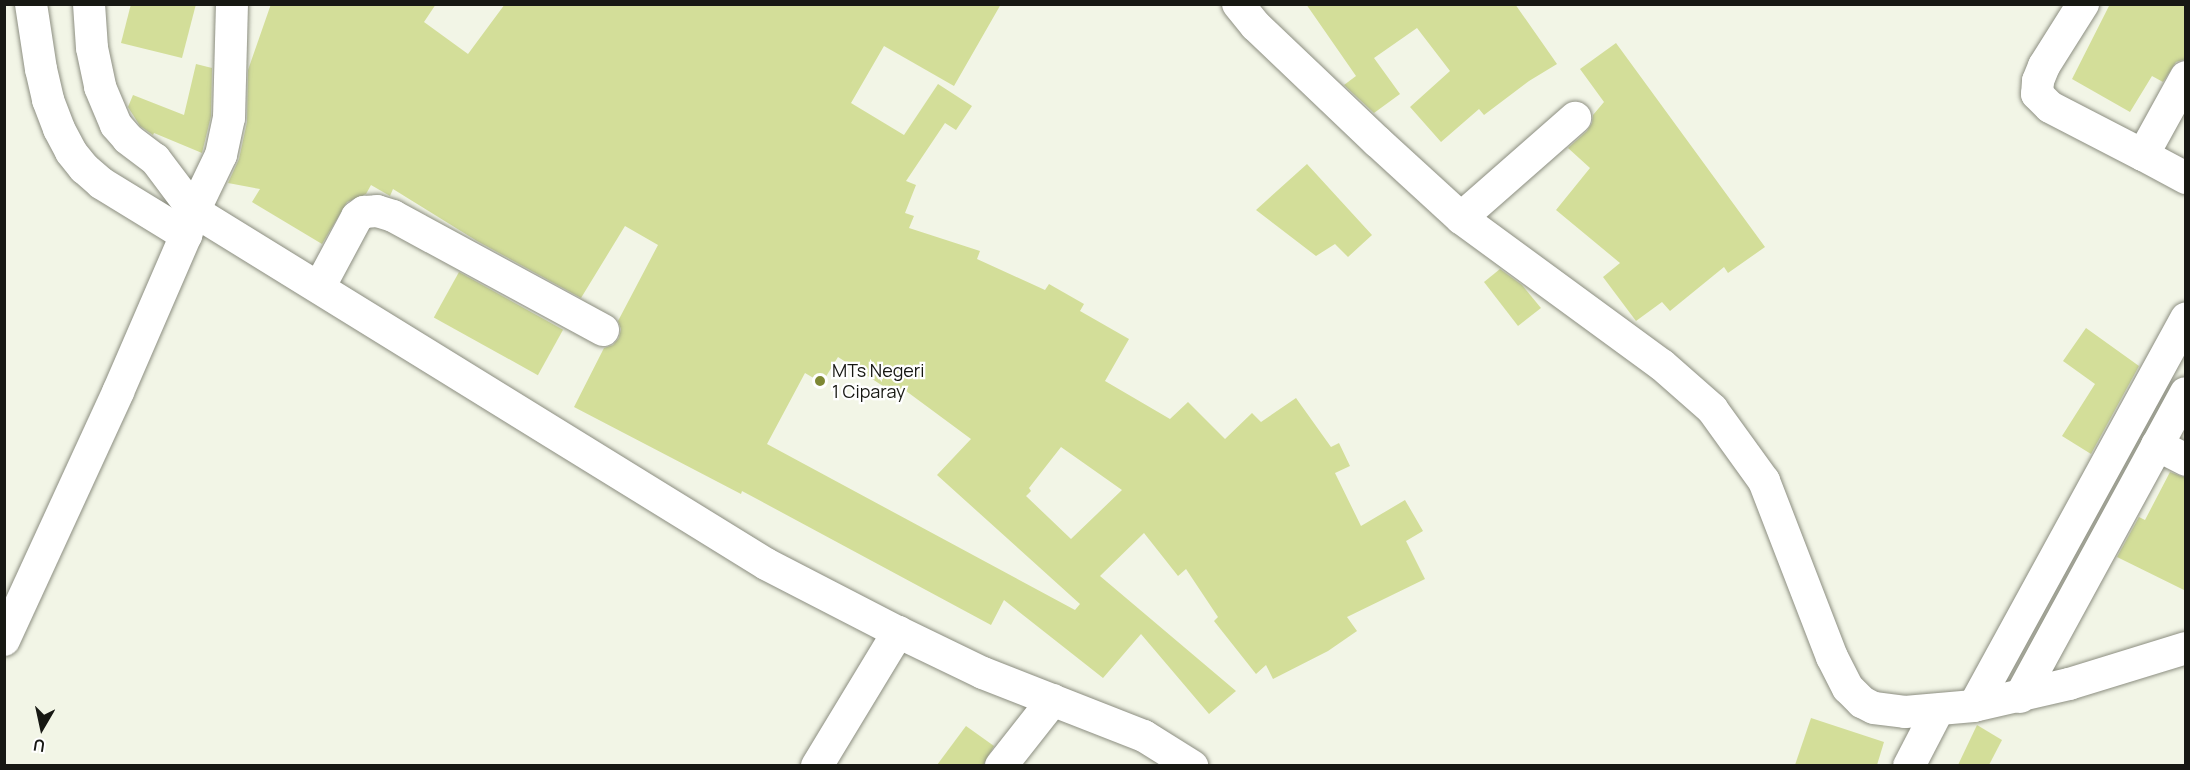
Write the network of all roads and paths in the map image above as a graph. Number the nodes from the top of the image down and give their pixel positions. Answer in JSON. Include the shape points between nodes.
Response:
{"nodes":[{"id":1,"x":31,"y":4,"type":"edge"},
{"id":2,"x":88,"y":4,"type":"edge"},
{"id":3,"x":232,"y":4,"type":"edge"},
{"id":4,"x":1238,"y":4,"type":"edge"},
{"id":5,"x":2084,"y":4,"type":"edge"},
{"id":6,"x":2186,"y":77,"type":"edge"},
{"id":7,"x":1575,"y":118,"type":"dead end"},
{"id":8,"x":2143,"y":155,"type":"junction"},
{"id":9,"x":2186,"y":178,"type":"edge"},
{"id":10,"x":1461,"y":218,"type":"junction"},
{"id":11,"x":190,"y":223,"type":"junction"},
{"id":12,"x":320,"y":286,"type":"junction"},
{"id":13,"x":2186,"y":318,"type":"edge"},
{"id":14,"x":603,"y":330,"type":"dead end"},
{"id":15,"x":2186,"y":393,"type":"edge"},
{"id":16,"x":2157,"y":445,"type":"junction"},
{"id":17,"x":2186,"y":460,"type":"edge"},
{"id":18,"x":898,"y":632,"type":"junction"},
{"id":19,"x":4,"y":640,"type":"edge"},
{"id":20,"x":2186,"y":648,"type":"edge"},
{"id":21,"x":2020,"y":697,"type":"junction"},
{"id":22,"x":1053,"y":700,"type":"junction"},
{"id":23,"x":1974,"y":706,"type":"junction"},
{"id":24,"x":1938,"y":710,"type":"junction"},
{"id":25,"x":817,"y":765,"type":"edge"},
{"id":26,"x":1001,"y":765,"type":"edge"},
{"id":27,"x":1192,"y":765,"type":"edge"},
{"id":28,"x":1910,"y":765,"type":"edge"}],
"edges":[{"from":1,"to":11,"type":"street","via":[[48,99],[72,152],[101,183]]},
{"from":2,"to":11,"type":"street","via":[[100,87],[116,125],[155,159]]},
{"from":3,"to":11,"type":"street","via":[[227,134]]},
{"from":4,"to":10,"type":"street","via":[[1256,26]]},
{"from":5,"to":8,"type":"street","via":[[2044,66],[2037,94],[2050,107]]},
{"from":6,"to":8,"type":"street"},
{"from":7,"to":10,"type":"street"},
{"from":8,"to":9,"type":"street"},
{"from":10,"to":24,"type":"street","via":[[1662,365],[1712,409],[1764,482],[1832,657],[1855,697],[1874,708],[1892,711]]},
{"from":11,"to":12,"type":"street"},
{"from":11,"to":19,"type":"street","via":[[48,549]]},
{"from":12,"to":14,"type":"street","via":[[357,217],[377,211],[393,216]]},
{"from":12,"to":18,"type":"street","via":[[766,564]]},
{"from":13,"to":23,"type":"street"},
{"from":15,"to":16,"type":"street"},
{"from":16,"to":17,"type":"street"},
{"from":16,"to":21,"type":"street"},
{"from":18,"to":22,"type":"street","via":[[983,673]]},
{"from":18,"to":25,"type":"street"},
{"from":20,"to":21,"type":"street"},
{"from":21,"to":23,"type":"street"},
{"from":22,"to":26,"type":"street"},
{"from":22,"to":27,"type":"street","via":[[1144,736]]},
{"from":23,"to":24,"type":"street"},
{"from":24,"to":28,"type":"street"}]}
